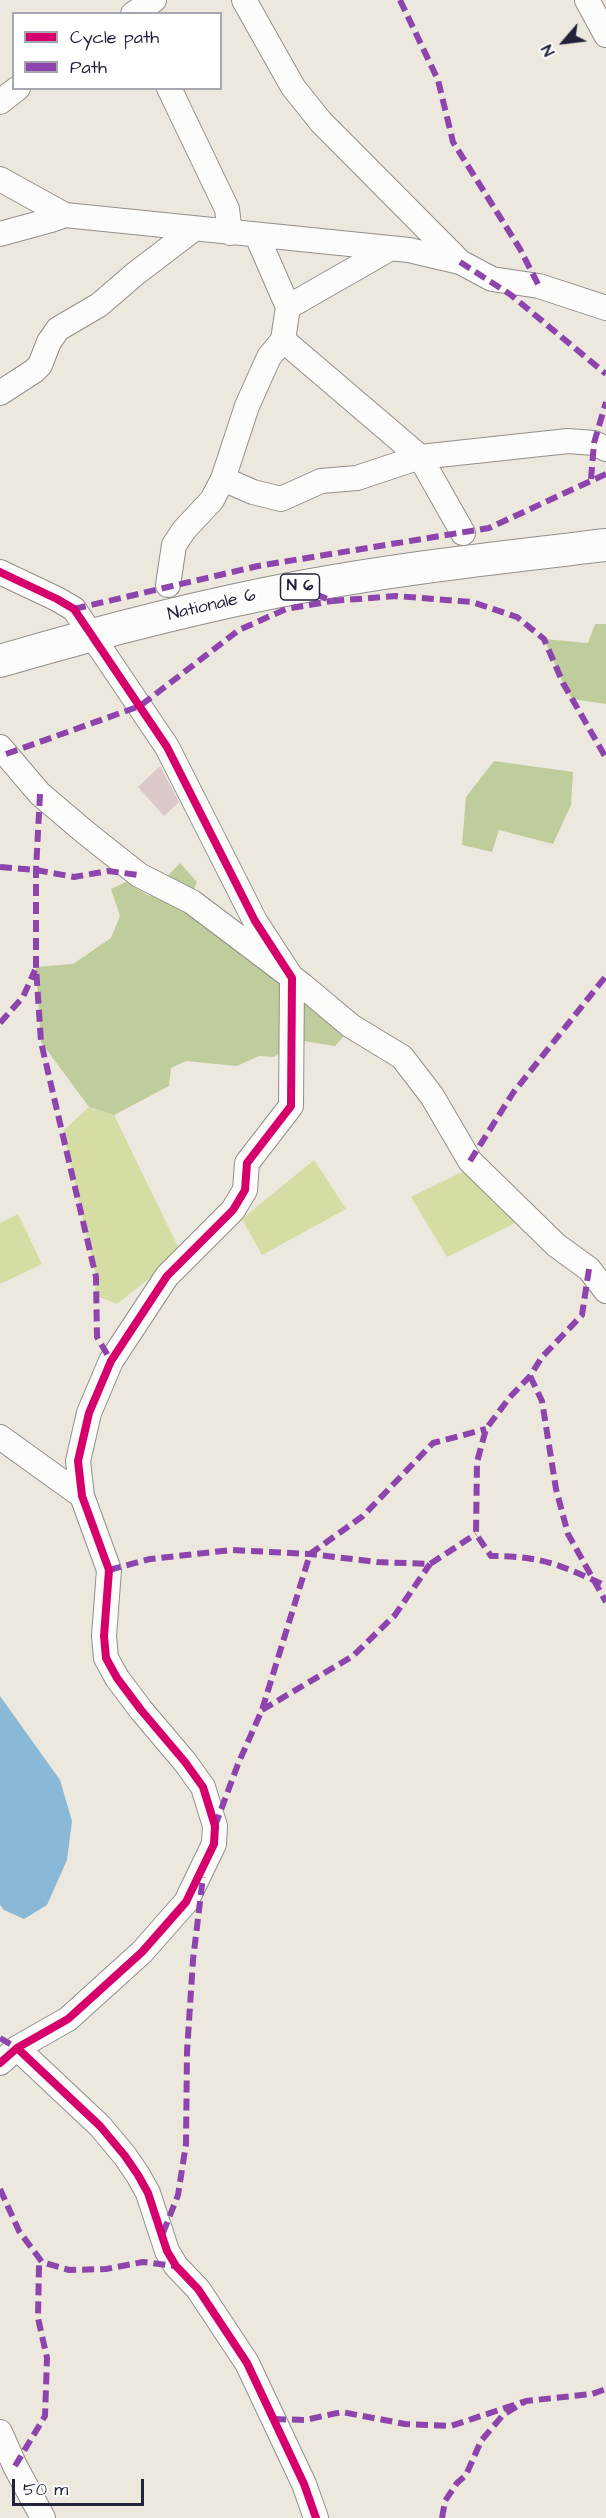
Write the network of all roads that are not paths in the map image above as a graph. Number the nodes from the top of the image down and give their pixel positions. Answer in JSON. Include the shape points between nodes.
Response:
{"nodes":[{"id":1,"x":154,"y":0,"type":"edge"},
{"id":2,"x":244,"y":0,"type":"edge"},
{"id":3,"x":587,"y":0,"type":"edge"},
{"id":4,"x":136,"y":12,"type":"edge"},
{"id":5,"x":606,"y":35,"type":"edge"},
{"id":6,"x":15,"y":90,"type":"edge"},
{"id":7,"x":170,"y":90,"type":"edge"},
{"id":8,"x":0,"y":102,"type":"edge"},
{"id":9,"x":0,"y":179,"type":"edge"},
{"id":10,"x":65,"y":215,"type":"junction"},
{"id":11,"x":194,"y":229,"type":"junction"},
{"id":12,"x":230,"y":233,"type":"junction"},
{"id":13,"x":0,"y":234,"type":"edge"},
{"id":14,"x":257,"y":236,"type":"junction"},
{"id":15,"x":391,"y":248,"type":"junction"},
{"id":16,"x":460,"y":262,"type":"junction"},
{"id":17,"x":288,"y":307,"type":"junction"},
{"id":18,"x":606,"y":308,"type":"edge"},
{"id":19,"x":283,"y":340,"type":"junction"},
{"id":20,"x":0,"y":393,"type":"edge"},
{"id":21,"x":606,"y":449,"type":"edge"},
{"id":22,"x":420,"y":457,"type":"junction"},
{"id":23,"x":223,"y":479,"type":"junction"},
{"id":24,"x":464,"y":533,"type":"dead end"},
{"id":25,"x":606,"y":545,"type":"edge"},
{"id":26,"x":0,"y":572,"type":"edge"},
{"id":27,"x":168,"y":585,"type":"dead end"},
{"id":28,"x":90,"y":635,"type":"junction"},
{"id":29,"x":0,"y":661,"type":"edge"},
{"id":30,"x":0,"y":747,"type":"edge"},
{"id":31,"x":292,"y":978,"type":"junction"},
{"id":32,"x":606,"y":1291,"type":"edge"},
{"id":33,"x":0,"y":1437,"type":"edge"},
{"id":34,"x":82,"y":1496,"type":"junction"},
{"id":35,"x":9,"y":2055,"type":"edge"},
{"id":36,"x":0,"y":2432,"type":"edge"},
{"id":37,"x":43,"y":2518,"type":"edge"},
{"id":38,"x":316,"y":2518,"type":"edge"}],
"edges":[{"from":1,"to":4,"type":"street"},
{"from":2,"to":16,"type":"street","via":[[293,87],[321,122]]},
{"from":3,"to":5,"type":"street"},
{"from":6,"to":8,"type":"street"},
{"from":7,"to":12,"type":"street","via":[[227,209]]},
{"from":9,"to":10,"type":"street"},
{"from":10,"to":11,"type":"street"},
{"from":10,"to":13,"type":"street"},
{"from":11,"to":12,"type":"street"},
{"from":11,"to":20,"type":"street","via":[[99,305],[58,329],[34,372]]},
{"from":12,"to":14,"type":"street"},
{"from":14,"to":15,"type":"street"},
{"from":14,"to":17,"type":"street"},
{"from":15,"to":16,"type":"street"},
{"from":15,"to":17,"type":"street"},
{"from":16,"to":18,"type":"street","via":[[492,279],[539,286]]},
{"from":17,"to":19,"type":"street"},
{"from":19,"to":22,"type":"street"},
{"from":19,"to":23,"type":"street","via":[[268,357],[255,386]]},
{"from":21,"to":22,"type":"street","via":[[594,443],[568,441]]},
{"from":22,"to":23,"type":"street","via":[[357,478],[321,481],[280,500]]},
{"from":22,"to":24,"type":"street"},
{"from":23,"to":27,"type":"street","via":[[212,501],[174,545]]},
{"from":25,"to":28,"type":"main road","name":"Nationale 6","number":"N 6","via":[[421,567],[299,587]]},
{"from":26,"to":28,"type":"street","via":[[74,609]]},
{"from":28,"to":29,"type":"main road","name":"Nationale 6","number":"N 6"},
{"from":28,"to":31,"type":"street","via":[[167,747],[255,921]]},
{"from":30,"to":31,"type":"street","via":[[40,794],[86,833],[140,875],[192,902]]},
{"from":31,"to":32,"type":"street","via":[[351,1026],[402,1057],[432,1096],[470,1161],[556,1245],[589,1269]]},
{"from":31,"to":34,"type":"street","via":[[291,1106],[247,1163],[245,1190],[234,1210],[167,1276],[111,1361],[97,1389],[82,1437],[78,1461]]},
{"from":33,"to":34,"type":"street"},
{"from":34,"to":35,"type":"street","via":[[109,1570],[106,1658],[117,1678],[202,1787],[215,1826],[214,1844],[186,1902],[142,1952],[68,2019]]},
{"from":35,"to":38,"type":"street","via":[[100,2126],[138,2175],[167,2251],[231,2336],[251,2371]]},
{"from":36,"to":37,"type":"street"}]}
